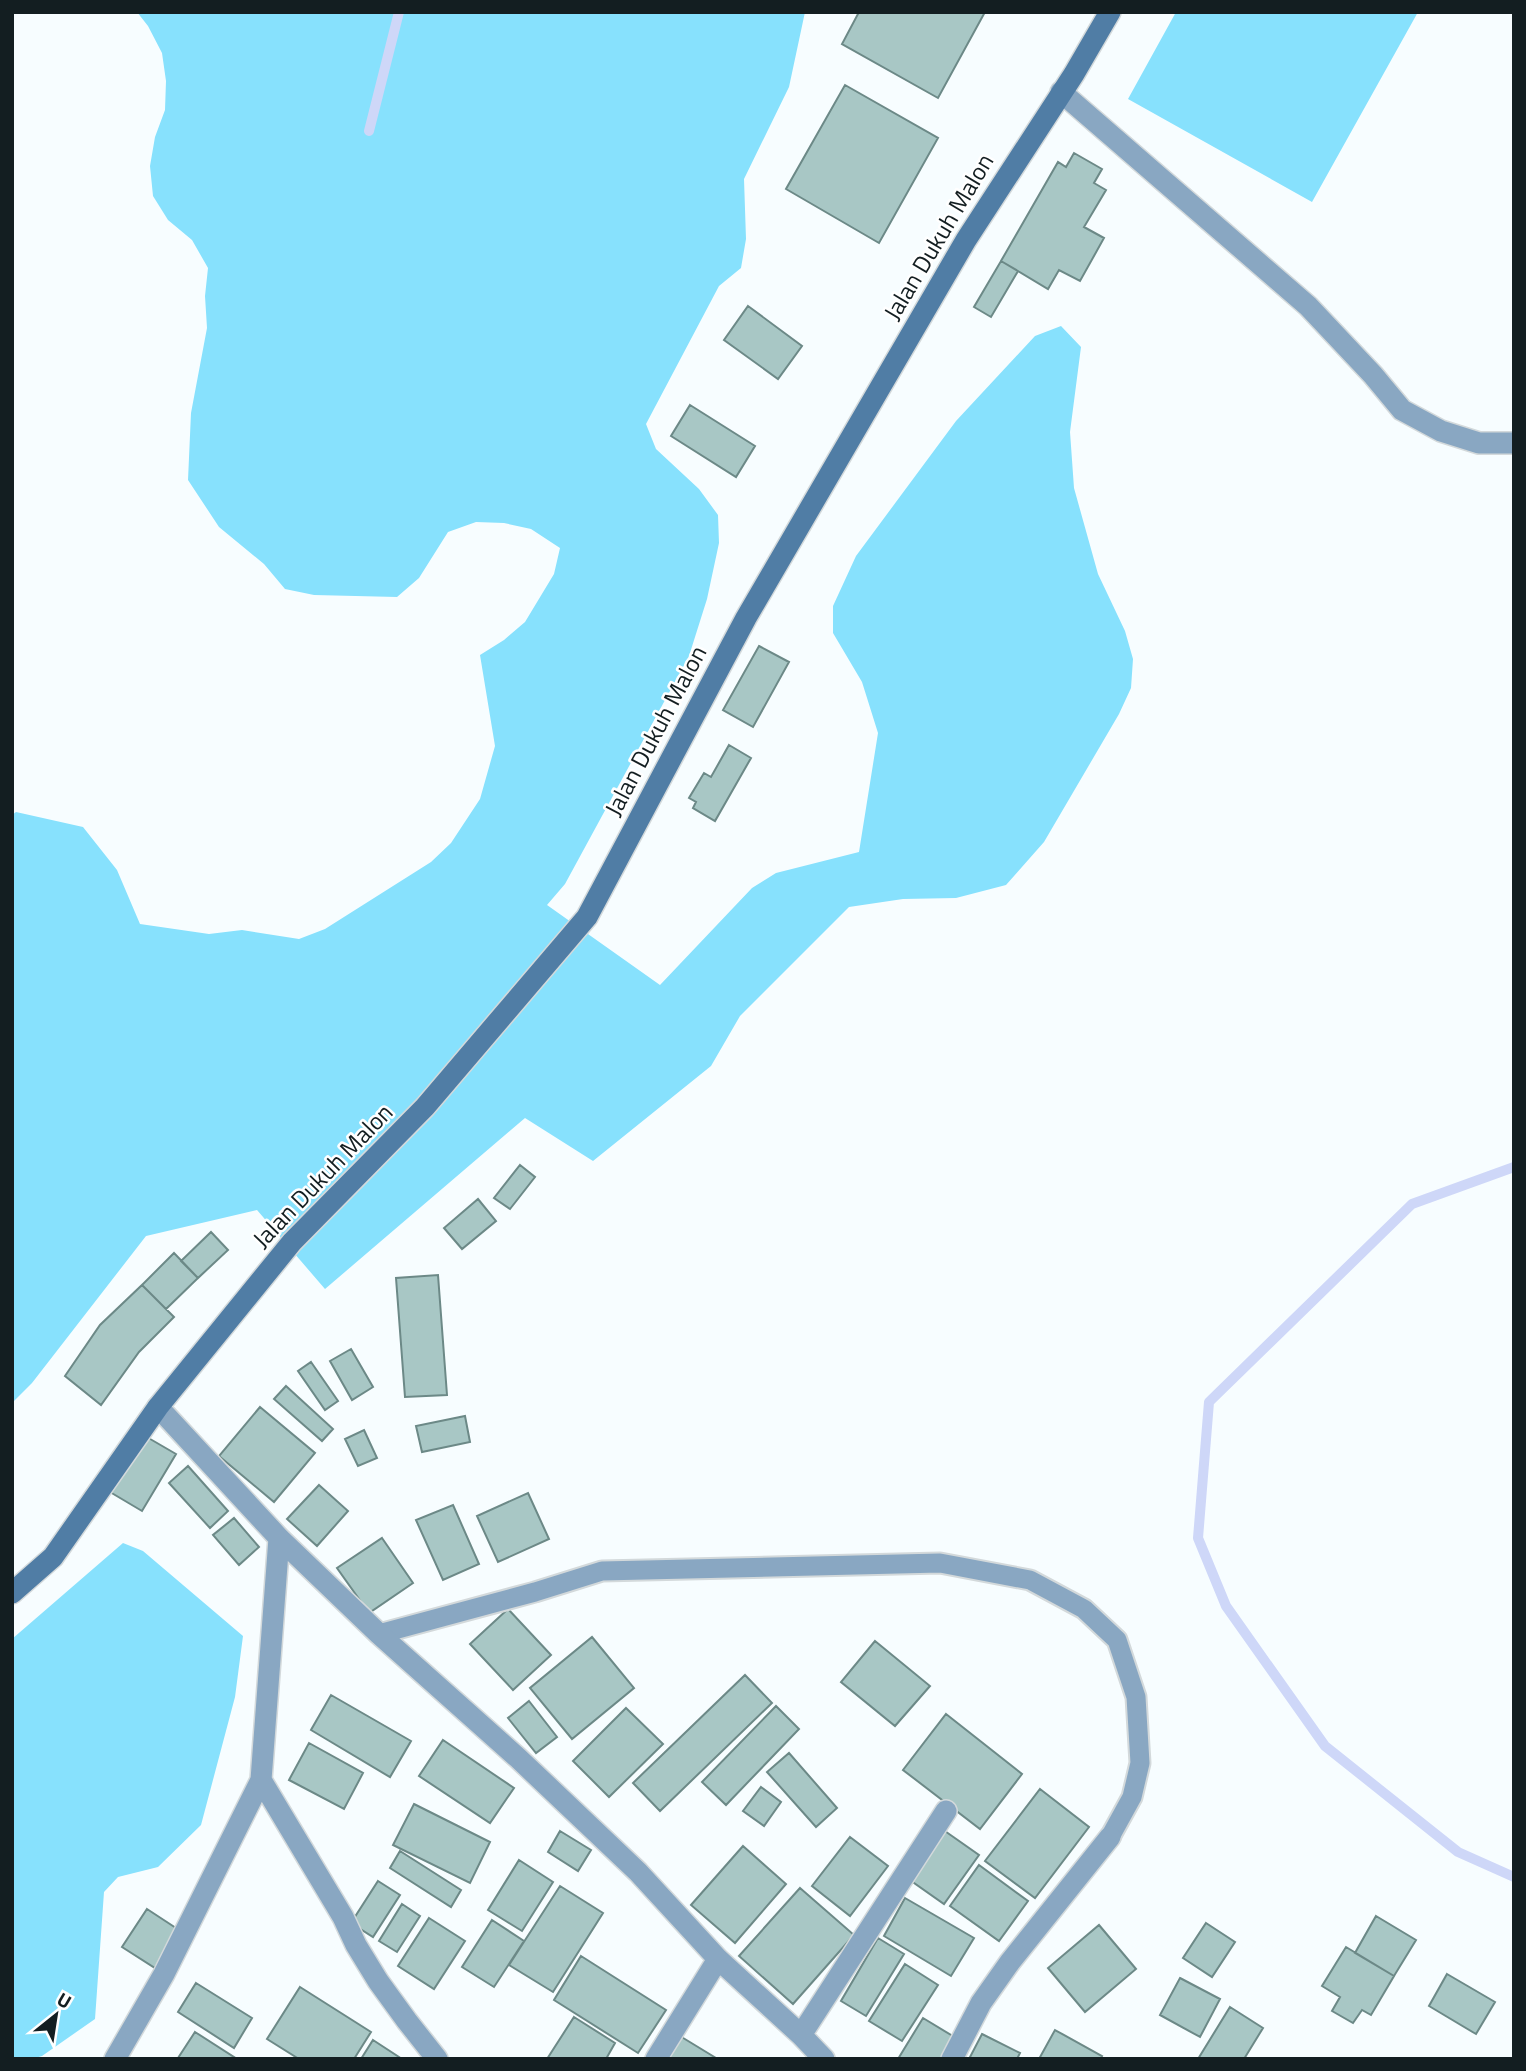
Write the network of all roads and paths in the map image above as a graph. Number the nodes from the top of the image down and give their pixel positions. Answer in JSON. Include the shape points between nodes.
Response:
{"nodes":[{"id":1,"x":1110,"y":12,"type":"edge"},
{"id":2,"x":1061,"y":92,"type":"junction"},
{"id":3,"x":1514,"y":443,"type":"edge"},
{"id":4,"x":159,"y":1407,"type":"junction"},
{"id":5,"x":279,"y":1538,"type":"junction"},
{"id":6,"x":12,"y":1593,"type":"edge"},
{"id":7,"x":379,"y":1634,"type":"junction"},
{"id":8,"x":261,"y":1780,"type":"junction"},
{"id":9,"x":946,"y":1811,"type":"dead end"},
{"id":10,"x":1110,"y":1837,"type":"joint"},
{"id":11,"x":718,"y":1959,"type":"junction"},
{"id":12,"x":801,"y":2035,"type":"junction"},
{"id":13,"x":115,"y":2059,"type":"edge"},
{"id":14,"x":438,"y":2059,"type":"edge"},
{"id":15,"x":656,"y":2059,"type":"edge"},
{"id":16,"x":824,"y":2059,"type":"edge"},
{"id":17,"x":952,"y":2059,"type":"edge"}],
"edges":[{"from":1,"to":2,"type":"street","name":"Jalan Dukuh Malon"},
{"from":2,"to":3,"type":"street","via":[[1308,306],[1402,410],[1441,431],[1479,443]]},
{"from":2,"to":4,"type":"street","name":"Jalan Dukuh Malon","via":[[966,240],[746,618],[587,917],[425,1107],[292,1242]]},
{"from":4,"to":5,"type":"street"},
{"from":4,"to":6,"type":"street","name":"Jalan Dukuh Malon","via":[[54,1557]]},
{"from":5,"to":7,"type":"street"},
{"from":5,"to":8,"type":"street"},
{"from":7,"to":10,"type":"lane","via":[[602,1571],[940,1563],[1030,1580],[1084,1609],[1117,1640],[1136,1697],[1140,1763],[1132,1797]]},
{"from":7,"to":11,"type":"street","via":[[638,1872]]},
{"from":8,"to":13,"type":"street","via":[[164,1974]]},
{"from":8,"to":14,"type":"street","via":[[378,1981]]},
{"from":9,"to":12,"type":"street"},
{"from":10,"to":17,"type":"street","via":[[995,1983]]},
{"from":11,"to":12,"type":"street"},
{"from":11,"to":15,"type":"street"},
{"from":12,"to":16,"type":"street"}]}
